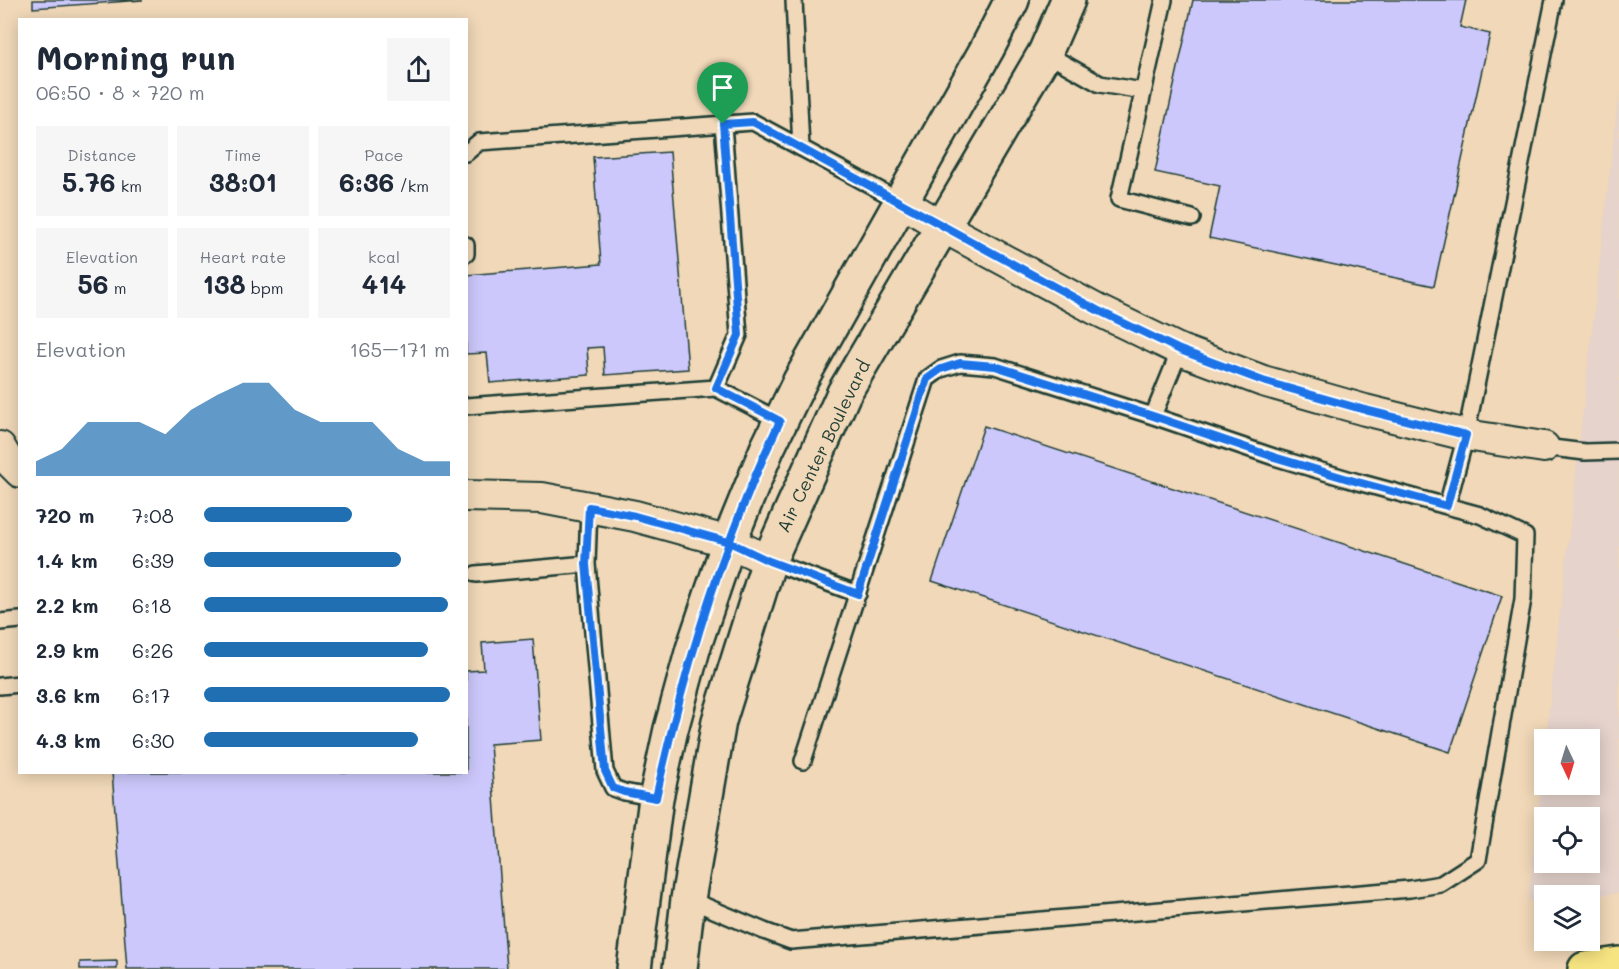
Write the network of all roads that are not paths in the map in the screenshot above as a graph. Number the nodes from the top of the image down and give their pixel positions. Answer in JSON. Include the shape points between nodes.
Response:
{"nodes":[{"id":1,"x":794,"y":0,"type":"edge"},
{"id":2,"x":1012,"y":0,"type":"edge"},
{"id":3,"x":1068,"y":0,"type":"edge"},
{"id":4,"x":1164,"y":0,"type":"edge"},
{"id":5,"x":1554,"y":0,"type":"edge"},
{"id":6,"x":1045,"y":53,"type":"junction"},
{"id":7,"x":1143,"y":91,"type":"junction"},
{"id":8,"x":723,"y":124,"type":"junction"},
{"id":9,"x":801,"y":148,"type":"junction"},
{"id":10,"x":468,"y":151,"type":"edge"},
{"id":11,"x":900,"y":201,"type":"junction"},
{"id":12,"x":1192,"y":218,"type":"dead end"},
{"id":13,"x":943,"y":227,"type":"junction"},
{"id":14,"x":1180,"y":350,"type":"junction"},
{"id":15,"x":716,"y":388,"type":"junction"},
{"id":16,"x":468,"y":406,"type":"edge"},
{"id":17,"x":1153,"y":416,"type":"junction"},
{"id":18,"x":780,"y":421,"type":"junction"},
{"id":19,"x":1466,"y":435,"type":"junction"},
{"id":20,"x":0,"y":447,"type":"edge"},
{"id":21,"x":1544,"y":447,"type":"joint"},
{"id":22,"x":1619,"y":451,"type":"edge"},
{"id":23,"x":18,"y":470,"type":"edge"},
{"id":24,"x":468,"y":496,"type":"edge"},
{"id":25,"x":1447,"y":506,"type":"junction"},
{"id":26,"x":589,"y":507,"type":"junction"},
{"id":27,"x":729,"y":542,"type":"junction"},
{"id":28,"x":769,"y":561,"type":"junction"},
{"id":29,"x":586,"y":564,"type":"junction"},
{"id":30,"x":476,"y":574,"type":"dead end"},
{"id":31,"x":858,"y":594,"type":"junction"},
{"id":32,"x":18,"y":620,"type":"edge"},
{"id":33,"x":0,"y":622,"type":"edge"},
{"id":34,"x":18,"y":684,"type":"edge"},
{"id":35,"x":0,"y":686,"type":"edge"},
{"id":36,"x":803,"y":761,"type":"dead end"},
{"id":37,"x":656,"y":798,"type":"junction"},
{"id":38,"x":688,"y":899,"type":"junction"},
{"id":39,"x":1619,"y":964,"type":"edge"},
{"id":40,"x":634,"y":969,"type":"edge"},
{"id":41,"x":680,"y":969,"type":"edge"},
{"id":42,"x":1585,"y":969,"type":"edge"}],
"edges":[{"from":1,"to":9,"type":"lane"},
{"from":2,"to":11,"type":"street"},
{"from":3,"to":6,"type":"street","name":"Air Center Boulevard"},
{"from":4,"to":7,"type":"lane"},
{"from":5,"to":19,"type":"lane"},
{"from":6,"to":7,"type":"lane","via":[[1100,84]]},
{"from":6,"to":13,"type":"street","name":"Air Center Boulevard"},
{"from":7,"to":12,"type":"lane","via":[[1119,199]]},
{"from":8,"to":9,"type":"lane","via":[[753,122]]},
{"from":8,"to":10,"type":"lane","via":[[479,142]]},
{"from":8,"to":15,"type":"lane","via":[[739,335]]},
{"from":9,"to":11,"type":"lane"},
{"from":11,"to":13,"type":"street"},
{"from":11,"to":18,"type":"street"},
{"from":13,"to":14,"type":"street"},
{"from":13,"to":28,"type":"street","name":"Air Center Boulevard","via":[[844,393]]},
{"from":14,"to":17,"type":"lane"},
{"from":14,"to":19,"type":"street","via":[[1263,381]]},
{"from":15,"to":16,"type":"lane"},
{"from":15,"to":18,"type":"lane"},
{"from":17,"to":25,"type":"lane","via":[[1274,457]]},
{"from":17,"to":31,"type":"lane","via":[[995,366],[960,363],[941,369],[927,379]]},
{"from":18,"to":27,"type":"street"},
{"from":19,"to":21,"type":"street"},
{"from":19,"to":25,"type":"lane"},
{"from":20,"to":23,"type":"street"},
{"from":21,"to":22,"type":"lane"},
{"from":24,"to":26,"type":"street","via":[[542,498]]},
{"from":25,"to":38,"type":"lane","via":[[1480,514],[1525,536],[1523,599],[1478,860],[1441,884],[791,941]]},
{"from":26,"to":27,"type":"street"},
{"from":26,"to":29,"type":"lane"},
{"from":27,"to":28,"type":"street"},
{"from":27,"to":37,"type":"street","via":[[693,650]]},
{"from":28,"to":31,"type":"lane"},
{"from":28,"to":38,"type":"street","name":"Air Center Boulevard","via":[[719,721]]},
{"from":29,"to":30,"type":"lane"},
{"from":29,"to":37,"type":"lane","via":[[605,771],[613,788]]},
{"from":31,"to":36,"type":"lane"},
{"from":32,"to":33,"type":"lane"},
{"from":34,"to":35,"type":"lane"},
{"from":37,"to":40,"type":"street"},
{"from":38,"to":41,"type":"street","name":"Air Center Boulevard"},
{"from":39,"to":42,"type":"highway"}]}
